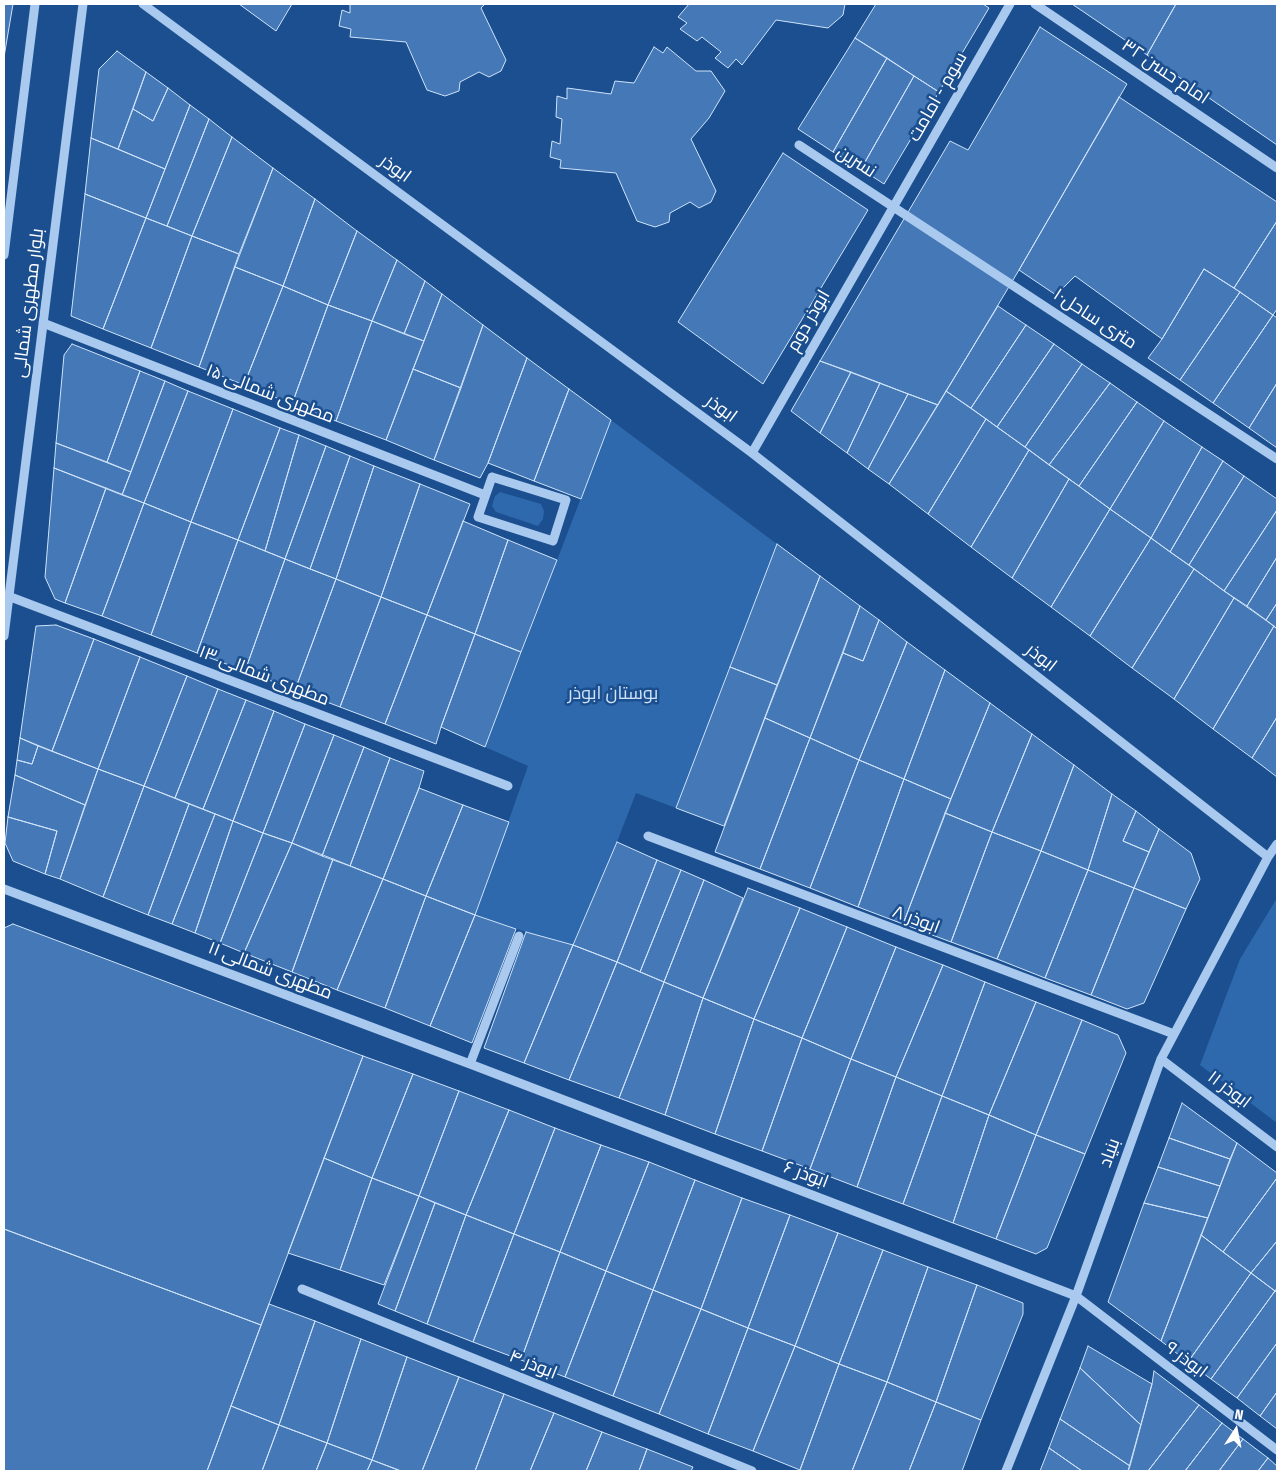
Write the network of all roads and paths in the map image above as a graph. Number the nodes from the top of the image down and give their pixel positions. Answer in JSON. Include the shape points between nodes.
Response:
{"nodes":[{"id":1,"x":35,"y":4,"type":"edge"},
{"id":2,"x":83,"y":4,"type":"edge"},
{"id":3,"x":142,"y":4,"type":"edge"},
{"id":4,"x":1010,"y":4,"type":"edge"},
{"id":5,"x":1035,"y":4,"type":"edge"},
{"id":6,"x":799,"y":144,"type":"dead end"},
{"id":7,"x":1277,"y":168,"type":"edge"},
{"id":8,"x":894,"y":206,"type":"junction"},
{"id":9,"x":4,"y":254,"type":"edge"},
{"id":10,"x":43,"y":323,"type":"junction"},
{"id":11,"x":752,"y":453,"type":"junction"},
{"id":12,"x":1277,"y":459,"type":"edge"},
{"id":13,"x":485,"y":495,"type":"junction"},
{"id":14,"x":8,"y":596,"type":"junction"},
{"id":15,"x":4,"y":636,"type":"edge"},
{"id":16,"x":508,"y":786,"type":"dead end"},
{"id":17,"x":648,"y":836,"type":"dead end"},
{"id":18,"x":1277,"y":844,"type":"edge"},
{"id":19,"x":1268,"y":857,"type":"junction"},
{"id":20,"x":4,"y":889,"type":"edge"},
{"id":21,"x":519,"y":936,"type":"dead end"},
{"id":22,"x":1174,"y":1034,"type":"junction"},
{"id":23,"x":1161,"y":1059,"type":"junction"},
{"id":24,"x":470,"y":1064,"type":"junction"},
{"id":25,"x":524,"y":1085,"type":"joint"},
{"id":26,"x":1277,"y":1148,"type":"edge"},
{"id":27,"x":302,"y":1289,"type":"dead end"},
{"id":28,"x":1076,"y":1296,"type":"junction"},
{"id":29,"x":1277,"y":1450,"type":"edge"},
{"id":30,"x":752,"y":1471,"type":"edge"},
{"id":31,"x":1006,"y":1471,"type":"edge"}],
"edges":[{"from":1,"to":9,"type":"street","name":"بلوار مطهری شمالی"},
{"from":2,"to":10,"type":"street","name":"بلوار مطهری شمالی"},
{"from":3,"to":11,"type":"street","name":"ابوذر"},
{"from":4,"to":8,"type":"street","name":"سوم - امامت"},
{"from":5,"to":7,"type":"street","name":"امام حسن ۳۲"},
{"from":6,"to":8,"type":"street","name":"نسرین"},
{"from":8,"to":11,"type":"street","name":"ابوذر دوم"},
{"from":8,"to":12,"type":"street","name":"۱۰متری ساحل"},
{"from":10,"to":13,"type":"street","name":"مطهری شمالی ۱۵"},
{"from":10,"to":14,"type":"street","name":"بلوار مطهری شمالی"},
{"from":11,"to":19,"type":"street","name":"ابوذر"},
{"from":13,"to":13,"type":"street","via":[[478,517],[553,541],[566,500],[492,477]]},
{"from":14,"to":15,"type":"street","name":"بلوار مطهری شمالی"},
{"from":14,"to":16,"type":"street","name":"مطهری شمالی ۱۳"},
{"from":17,"to":22,"type":"street","name":"ابوذر ۸"},
{"from":18,"to":19,"type":"street","name":"بنیاد"},
{"from":19,"to":22,"type":"street","name":"بنیاد"},
{"from":20,"to":24,"type":"street","name":"مطهری شمالی ۱۱"},
{"from":21,"to":24,"type":"street"},
{"from":22,"to":23,"type":"street","name":"بنیاد"},
{"from":23,"to":26,"type":"street","name":"ابوذر ۱۱"},
{"from":23,"to":28,"type":"street","name":"بنیاد"},
{"from":24,"to":25,"type":"street","name":"مطهری شمالی ۱۱"},
{"from":25,"to":28,"type":"street","name":"ابوذر ۶"},
{"from":27,"to":30,"type":"street","name":"ابوذر ۴"},
{"from":28,"to":29,"type":"street","name":"ابوذر ۹"},
{"from":28,"to":31,"type":"street","name":"بنیاد"}]}
